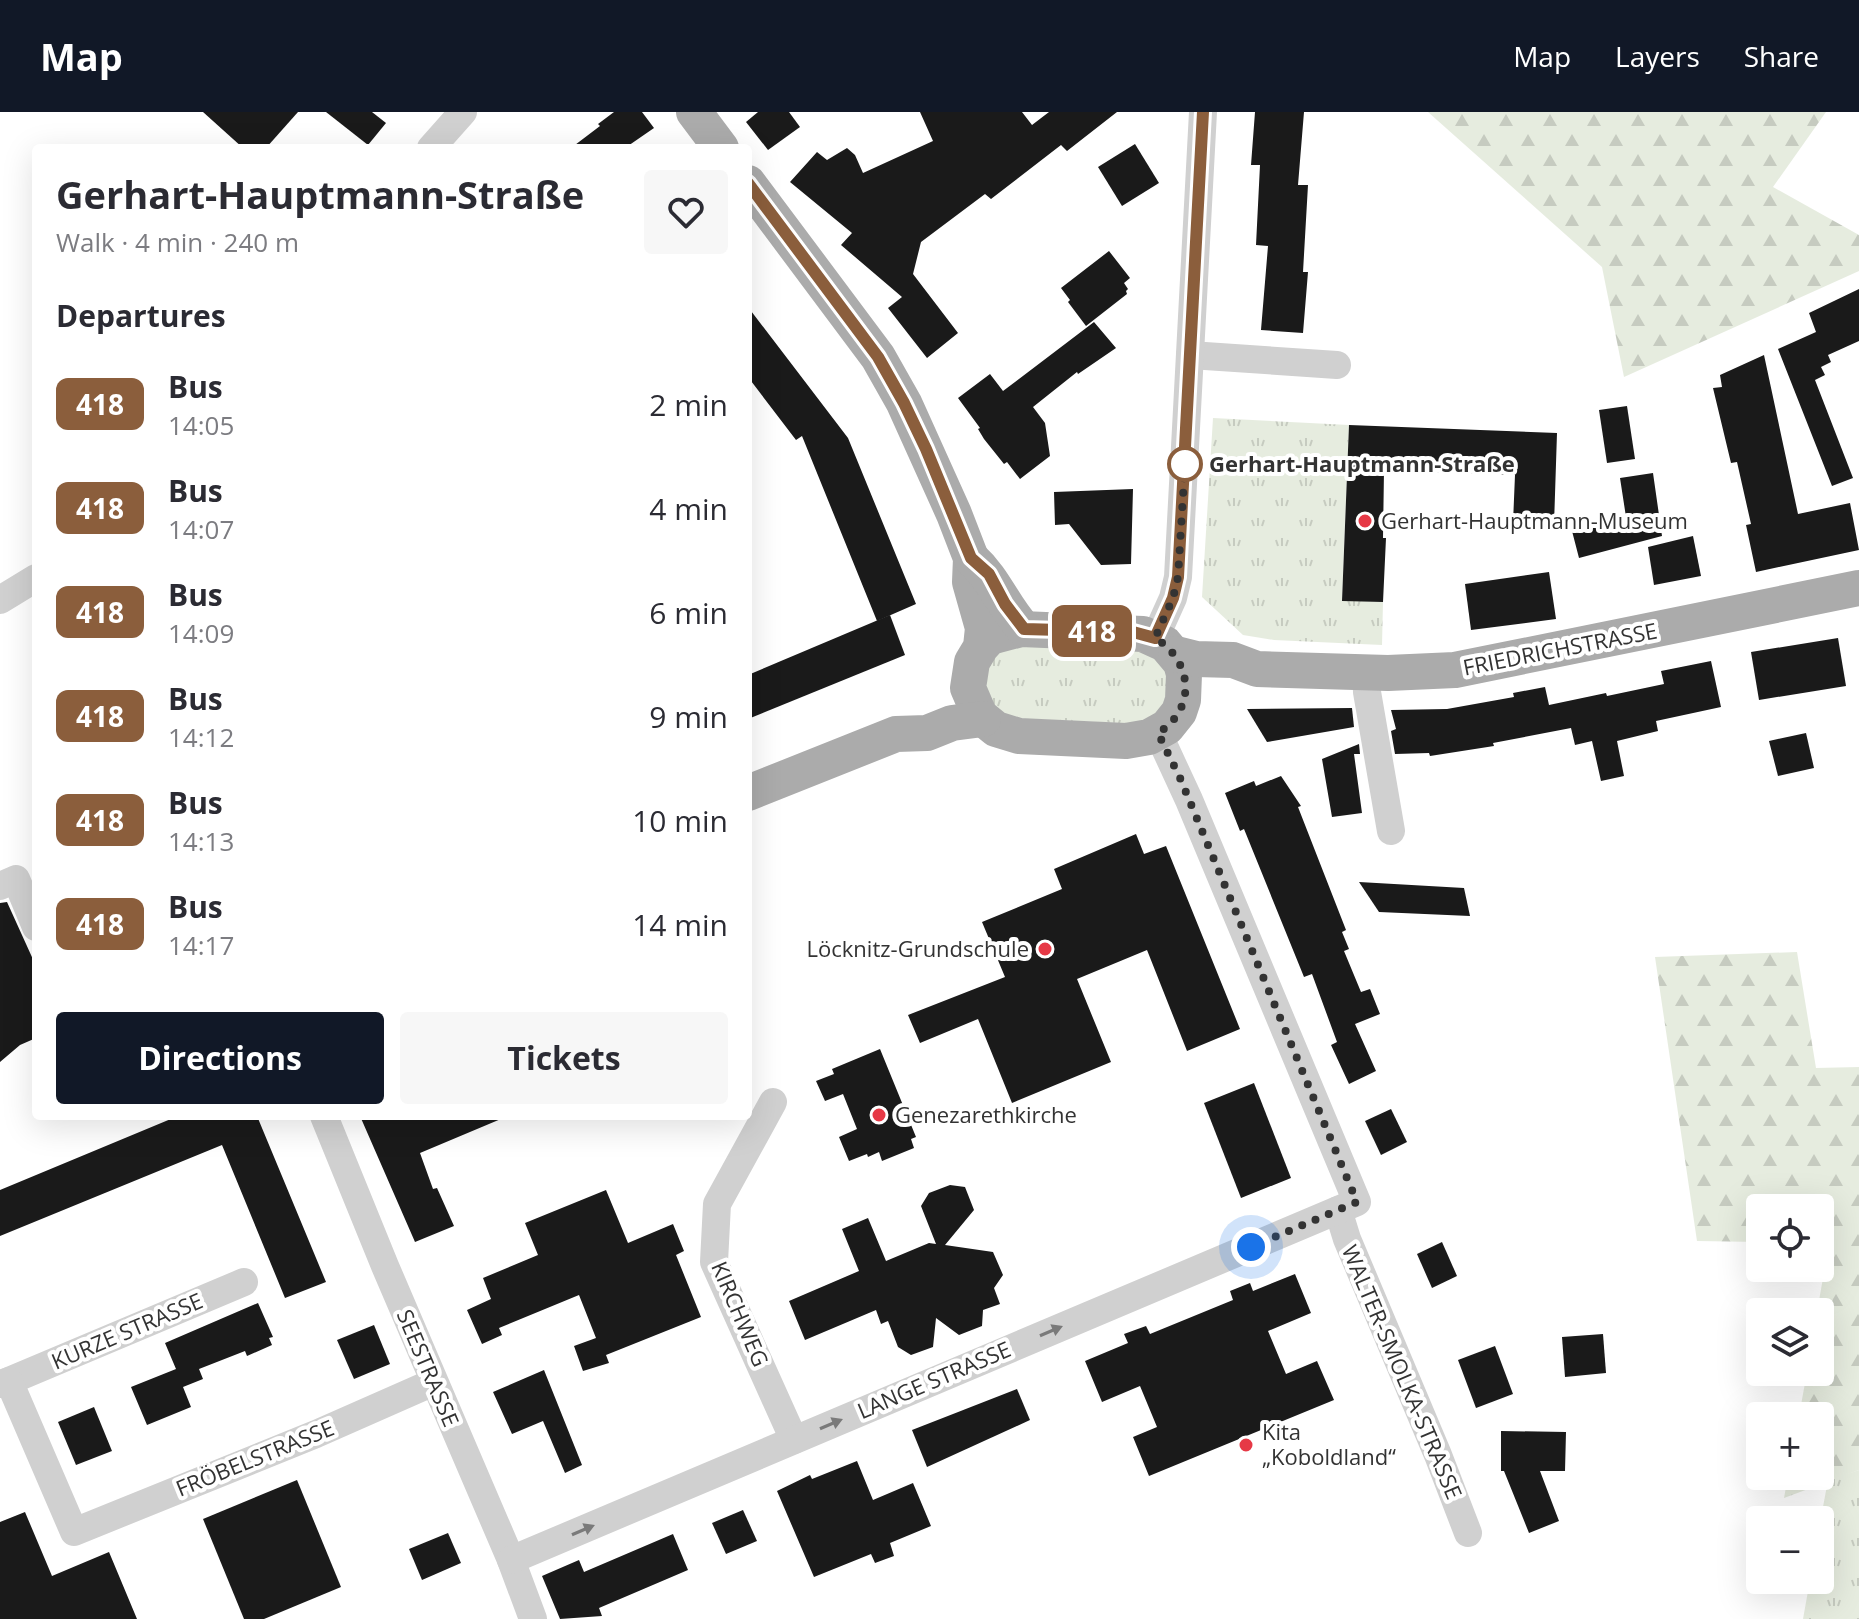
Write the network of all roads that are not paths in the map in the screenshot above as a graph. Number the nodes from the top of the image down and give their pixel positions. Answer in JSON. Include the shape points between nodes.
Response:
{"nodes":[{"id":1,"x":463,"y":112,"type":"edge"},
{"id":2,"x":694,"y":112,"type":"edge"},
{"id":3,"x":1203,"y":112,"type":"edge"},
{"id":4,"x":435,"y":144,"type":"edge"},
{"id":5,"x":718,"y":144,"type":"edge"},
{"id":6,"x":752,"y":188,"type":"edge"},
{"id":7,"x":1190,"y":355,"type":"junction"},
{"id":8,"x":1337,"y":365,"type":"dead end"},
{"id":9,"x":971,"y":558,"type":"junction"},
{"id":10,"x":32,"y":580,"type":"edge"},
{"id":11,"x":1859,"y":588,"type":"edge"},
{"id":12,"x":0,"y":600,"type":"edge"},
{"id":13,"x":1024,"y":629,"type":"junction"},
{"id":14,"x":1166,"y":646,"type":"junction"},
{"id":15,"x":975,"y":661,"type":"junction"},
{"id":16,"x":1257,"y":669,"type":"junction"},
{"id":17,"x":1366,"y":672,"type":"junction"},
{"id":18,"x":1184,"y":698,"type":"junction"},
{"id":19,"x":983,"y":719,"type":"junction"},
{"id":20,"x":1158,"y":733,"type":"junction"},
{"id":21,"x":896,"y":734,"type":"junction"},
{"id":22,"x":752,"y":791,"type":"edge"},
{"id":23,"x":1391,"y":831,"type":"dead end"},
{"id":24,"x":0,"y":886,"type":"edge"},
{"id":25,"x":32,"y":917,"type":"edge"},
{"id":26,"x":773,"y":1102,"type":"dead end"},
{"id":27,"x":326,"y":1120,"type":"edge"},
{"id":28,"x":1347,"y":1206,"type":"junction"},
{"id":29,"x":244,"y":1282,"type":"dead end"},
{"id":30,"x":5,"y":1382,"type":"edge"},
{"id":31,"x":434,"y":1382,"type":"junction"},
{"id":32,"x":794,"y":1440,"type":"junction"},
{"id":33,"x":1468,"y":1533,"type":"dead end"},
{"id":34,"x":511,"y":1560,"type":"junction"},
{"id":35,"x":533,"y":1619,"type":"edge"}],
"edges":[{"from":1,"to":4,"type":"street"},
{"from":2,"to":5,"type":"main road"},
{"from":3,"to":7,"type":"street"},
{"from":6,"to":9,"type":"main road","via":[[878,357],[926,449]]},
{"from":7,"to":8,"type":"street"},
{"from":7,"to":14,"type":"street","via":[[1178,577]]},
{"from":9,"to":13,"type":"main road","via":[[989,574]]},
{"from":9,"to":15,"type":"main road","via":[[970,582],[983,628]]},
{"from":10,"to":12,"type":"street"},
{"from":11,"to":17,"type":"main road","name":"FRIEDRICHSTRASSE","via":[[1487,665]]},
{"from":13,"to":14,"type":"main road","name":"FRIEDRICHSTRASSE","via":[[1133,632]]},
{"from":13,"to":15,"type":"main road","name":"FRIEDRICHSTRASSE","via":[[990,637]]},
{"from":14,"to":16,"type":"main road","name":"FRIEDRICHSTRASSE","via":[[1196,659],[1233,660]]},
{"from":14,"to":18,"type":"main road","via":[[1184,674]]},
{"from":15,"to":19,"type":"main road","via":[[968,688]]},
{"from":15,"to":21,"type":"main road","via":[[950,694],[913,716]]},
{"from":16,"to":17,"type":"main road","name":"FRIEDRICHSTRASSE"},
{"from":16,"to":18,"type":"main road","name":"FRIEDRICHSTRASSE"},
{"from":17,"to":23,"type":"street"},
{"from":18,"to":20,"type":"main road","via":[[1174,720]]},
{"from":19,"to":20,"type":"main road","via":[[1019,736],[1126,741]]},
{"from":19,"to":21,"type":"main road","via":[[927,733]]},
{"from":20,"to":28,"type":"street","name":"WALTER-SMOLKA-STRASSE","via":[[1185,789]]},
{"from":21,"to":22,"type":"main road"},
{"from":24,"to":25,"type":"street","via":[[16,879]]},
{"from":26,"to":32,"type":"street","name":"KIRCHWEG","via":[[717,1204],[714,1262]]},
{"from":27,"to":31,"type":"street","name":"SEESTRASSE"},
{"from":32,"to":28,"type":"street","name":"LANGE STRASSE","one_way":true},
{"from":28,"to":33,"type":"street","name":"WALTER-SMOLKA-STRASSE","via":[[1347,1239]]},
{"from":29,"to":30,"type":"street","name":"KURZE STRASSE"},
{"from":30,"to":31,"type":"street","name":"FRÖBELSTRASSE","via":[[74,1532]]},
{"from":31,"to":34,"type":"street","name":"SEESTRASSE"},
{"from":34,"to":32,"type":"street","name":"LANGE STRASSE","one_way":true},
{"from":34,"to":35,"type":"street","name":"SEESTRASSE"}]}
